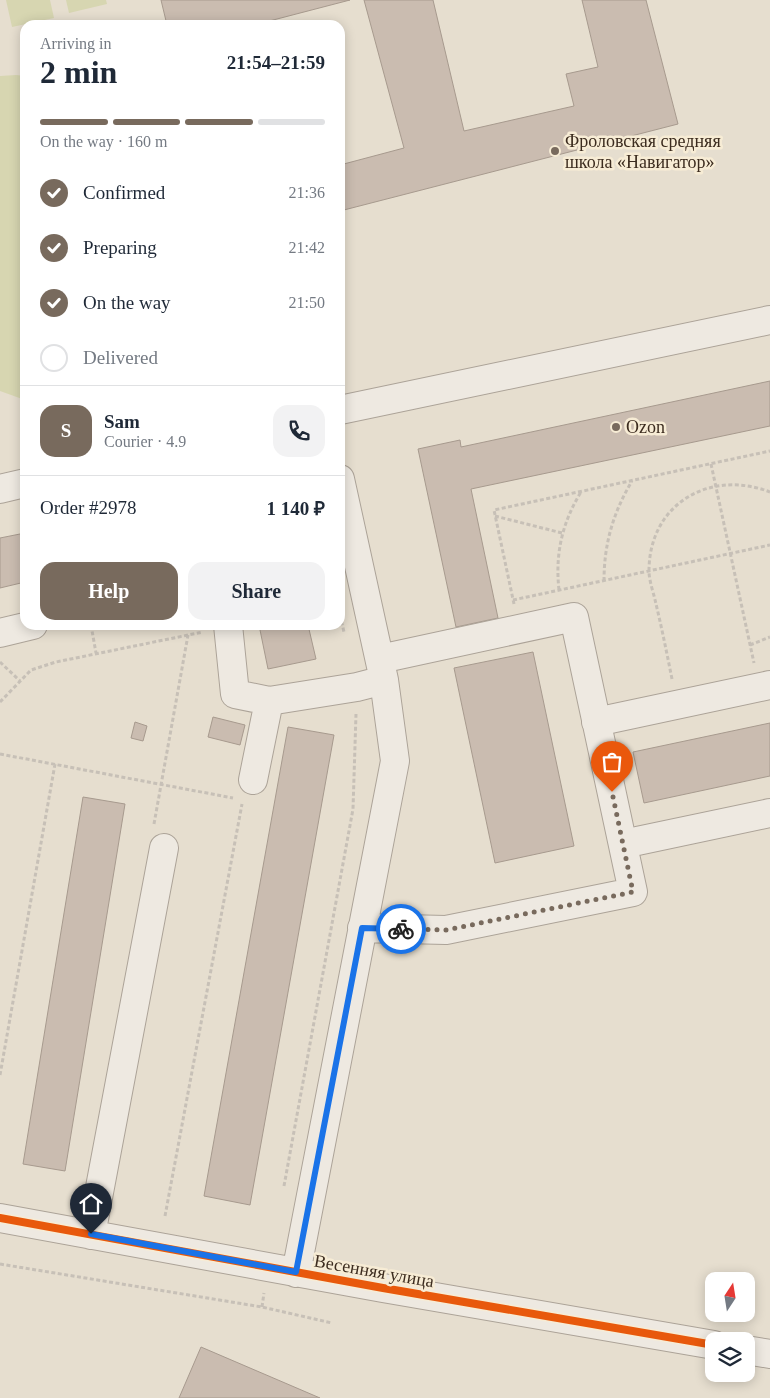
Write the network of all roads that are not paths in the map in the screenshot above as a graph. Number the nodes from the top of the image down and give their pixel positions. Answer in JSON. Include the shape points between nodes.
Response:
{"nodes":[{"id":1,"x":770,"y":320,"type":"edge"},
{"id":2,"x":345,"y":409,"type":"edge"},
{"id":3,"x":20,"y":484,"type":"edge"},
{"id":4,"x":0,"y":489,"type":"edge"},
{"id":5,"x":345,"y":502,"type":"edge"},
{"id":6,"x":20,"y":628,"type":"edge"},
{"id":7,"x":228,"y":630,"type":"edge"},
{"id":8,"x":0,"y":633,"type":"edge"},
{"id":9,"x":382,"y":669,"type":"junction"},
{"id":10,"x":765,"y":686,"type":"edge"},
{"id":11,"x":269,"y":701,"type":"junction"},
{"id":12,"x":596,"y":722,"type":"junction"},
{"id":13,"x":253,"y":780,"type":"dead end"},
{"id":14,"x":770,"y":813,"type":"edge"},
{"id":15,"x":623,"y":844,"type":"junction"},
{"id":16,"x":164,"y":848,"type":"dead end"},
{"id":17,"x":362,"y":928,"type":"junction"},
{"id":18,"x":0,"y":1218,"type":"edge"},
{"id":19,"x":91,"y":1234,"type":"junction"},
{"id":20,"x":296,"y":1272,"type":"junction"},
{"id":21,"x":705,"y":1342,"type":"edge"}],
"edges":[{"from":1,"to":2,"type":"street"},
{"from":3,"to":4,"type":"street"},
{"from":5,"to":9,"type":"street"},
{"from":6,"to":8,"type":"street"},
{"from":7,"to":11,"type":"street","via":[[235,694]]},
{"from":9,"to":11,"type":"street","via":[[357,687]]},
{"from":9,"to":12,"type":"street","via":[[519,629],[574,617]]},
{"from":9,"to":17,"type":"street","via":[[395,761]]},
{"from":10,"to":12,"type":"street"},
{"from":11,"to":13,"type":"street"},
{"from":12,"to":15,"type":"street"},
{"from":14,"to":15,"type":"street"},
{"from":15,"to":17,"type":"street","via":[[633,892],[446,930]]},
{"from":16,"to":19,"type":"street"},
{"from":17,"to":20,"type":"street"},
{"from":18,"to":19,"type":"street","name":"Весенняя улица"},
{"from":19,"to":20,"type":"street","name":"Весенняя улица"},
{"from":20,"to":21,"type":"street","name":"Весенняя улица"}]}
